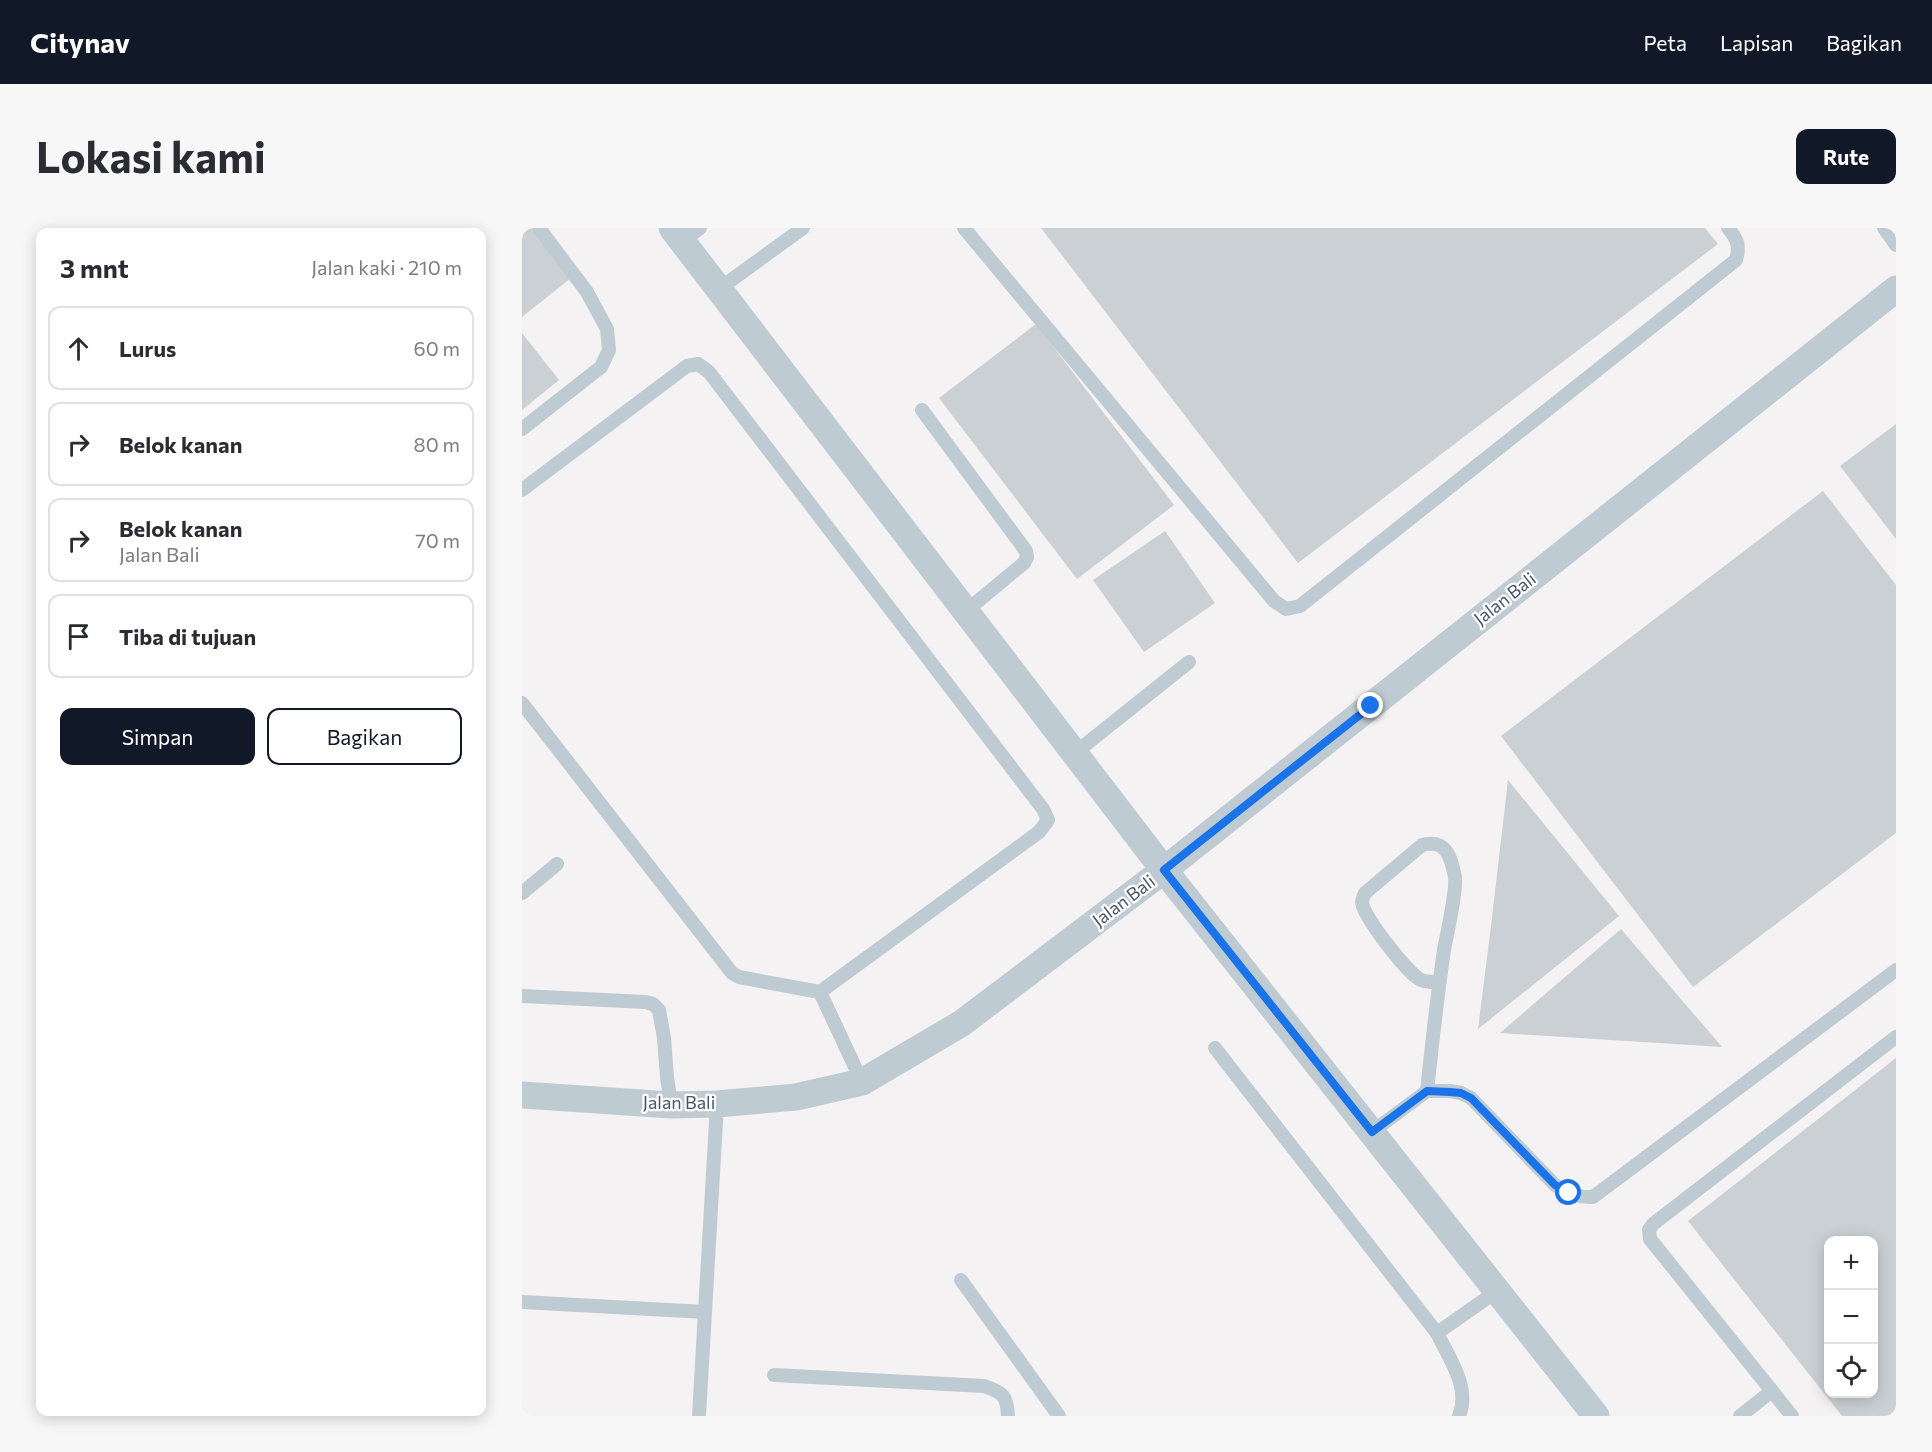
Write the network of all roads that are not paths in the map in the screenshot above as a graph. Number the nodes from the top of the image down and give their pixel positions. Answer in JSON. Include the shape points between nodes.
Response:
{"nodes":[{"id":1,"x":539,"y":228,"type":"edge"},
{"id":2,"x":803,"y":228,"type":"edge"},
{"id":3,"x":964,"y":228,"type":"edge"},
{"id":4,"x":1728,"y":228,"type":"edge"},
{"id":5,"x":1884,"y":228,"type":"edge"},
{"id":6,"x":685,"y":232,"type":"edge"},
{"id":7,"x":1896,"y":245,"type":"edge"},
{"id":8,"x":720,"y":289,"type":"junction"},
{"id":9,"x":1896,"y":289,"type":"edge"},
{"id":10,"x":922,"y":410,"type":"dead end"},
{"id":11,"x":522,"y":429,"type":"edge"},
{"id":12,"x":522,"y":490,"type":"edge"},
{"id":13,"x":966,"y":611,"type":"junction"},
{"id":14,"x":1189,"y":662,"type":"dead end"},
{"id":15,"x":522,"y":703,"type":"edge"},
{"id":16,"x":1075,"y":753,"type":"junction"},
{"id":17,"x":557,"y":864,"type":"dead end"},
{"id":18,"x":1164,"y":870,"type":"junction"},
{"id":19,"x":522,"y":893,"type":"edge"},
{"id":20,"x":1896,"y":970,"type":"edge"},
{"id":21,"x":1439,"y":981,"type":"junction"},
{"id":22,"x":522,"y":996,"type":"edge"},
{"id":23,"x":823,"y":998,"type":"junction"},
{"id":24,"x":1896,"y":1037,"type":"edge"},
{"id":25,"x":1215,"y":1048,"type":"dead end"},
{"id":26,"x":862,"y":1082,"type":"junction"},
{"id":27,"x":1427,"y":1091,"type":"junction"},
{"id":28,"x":522,"y":1095,"type":"edge"},
{"id":29,"x":671,"y":1105,"type":"junction"},
{"id":30,"x":716,"y":1114,"type":"junction"},
{"id":31,"x":1372,"y":1132,"type":"junction"},
{"id":32,"x":961,"y":1280,"type":"dead end"},
{"id":33,"x":1497,"y":1291,"type":"junction"},
{"id":34,"x":522,"y":1302,"type":"edge"},
{"id":35,"x":705,"y":1312,"type":"junction"},
{"id":36,"x":1437,"y":1333,"type":"junction"},
{"id":37,"x":774,"y":1375,"type":"dead end"},
{"id":38,"x":1772,"y":1391,"type":"junction"},
{"id":39,"x":699,"y":1416,"type":"edge"},
{"id":40,"x":1008,"y":1416,"type":"edge"},
{"id":41,"x":1059,"y":1416,"type":"edge"},
{"id":42,"x":1459,"y":1416,"type":"edge"},
{"id":43,"x":1596,"y":1416,"type":"edge"},
{"id":44,"x":1740,"y":1416,"type":"edge"},
{"id":45,"x":1792,"y":1416,"type":"edge"}],
"edges":[{"from":1,"to":11,"type":"lane","via":[[587,292],[607,330],[609,350],[601,366]]},
{"from":2,"to":8,"type":"lane"},
{"from":3,"to":4,"type":"lane","via":[[1266,592],[1286,609],[1300,606],[1736,260],[1738,240]]},
{"from":5,"to":7,"type":"lane"},
{"from":6,"to":8,"type":"street"},
{"from":8,"to":13,"type":"street"},
{"from":9,"to":18,"type":"street","name":"Jalan Bali"},
{"from":10,"to":13,"type":"lane","via":[[1026,551],[1024,563]]},
{"from":12,"to":23,"type":"lane","via":[[687,366],[698,364],[709,372],[1043,809],[1048,820],[1039,832]]},
{"from":13,"to":16,"type":"street"},
{"from":14,"to":16,"type":"lane"},
{"from":15,"to":23,"type":"lane","via":[[732,973]]},
{"from":16,"to":18,"type":"street"},
{"from":17,"to":19,"type":"lane"},
{"from":18,"to":26,"type":"street","name":"Jalan Bali","via":[[962,1023]]},
{"from":18,"to":31,"type":"street"},
{"from":20,"to":27,"type":"lane","via":[[1593,1197],[1583,1198],[1555,1185],[1471,1098],[1461,1093]]},
{"from":21,"to":21,"type":"lane","via":[[1428,982],[1413,975],[1379,934],[1361,900],[1422,845],[1431,843],[1447,851],[1455,879]]},
{"from":21,"to":27,"type":"lane"},
{"from":22,"to":29,"type":"lane","via":[[653,1004],[659,1010],[664,1038]]},
{"from":23,"to":26,"type":"lane"},
{"from":24,"to":38,"type":"lane","via":[[1649,1230],[1650,1239]]},
{"from":25,"to":36,"type":"lane"},
{"from":26,"to":30,"type":"street","name":"Jalan Bali"},
{"from":27,"to":31,"type":"lane"},
{"from":28,"to":29,"type":"street","name":"Jalan Bali"},
{"from":29,"to":30,"type":"street","name":"Jalan Bali"},
{"from":30,"to":35,"type":"lane"},
{"from":31,"to":33,"type":"street"},
{"from":32,"to":41,"type":"lane"},
{"from":33,"to":36,"type":"lane"},
{"from":33,"to":43,"type":"street"},
{"from":34,"to":35,"type":"lane"},
{"from":35,"to":39,"type":"lane"},
{"from":36,"to":42,"type":"lane","via":[[1462,1386],[1464,1405]]},
{"from":37,"to":40,"type":"lane","via":[[984,1386],[1000,1392],[1007,1401]]},
{"from":38,"to":44,"type":"lane"},
{"from":38,"to":45,"type":"lane"}]}
